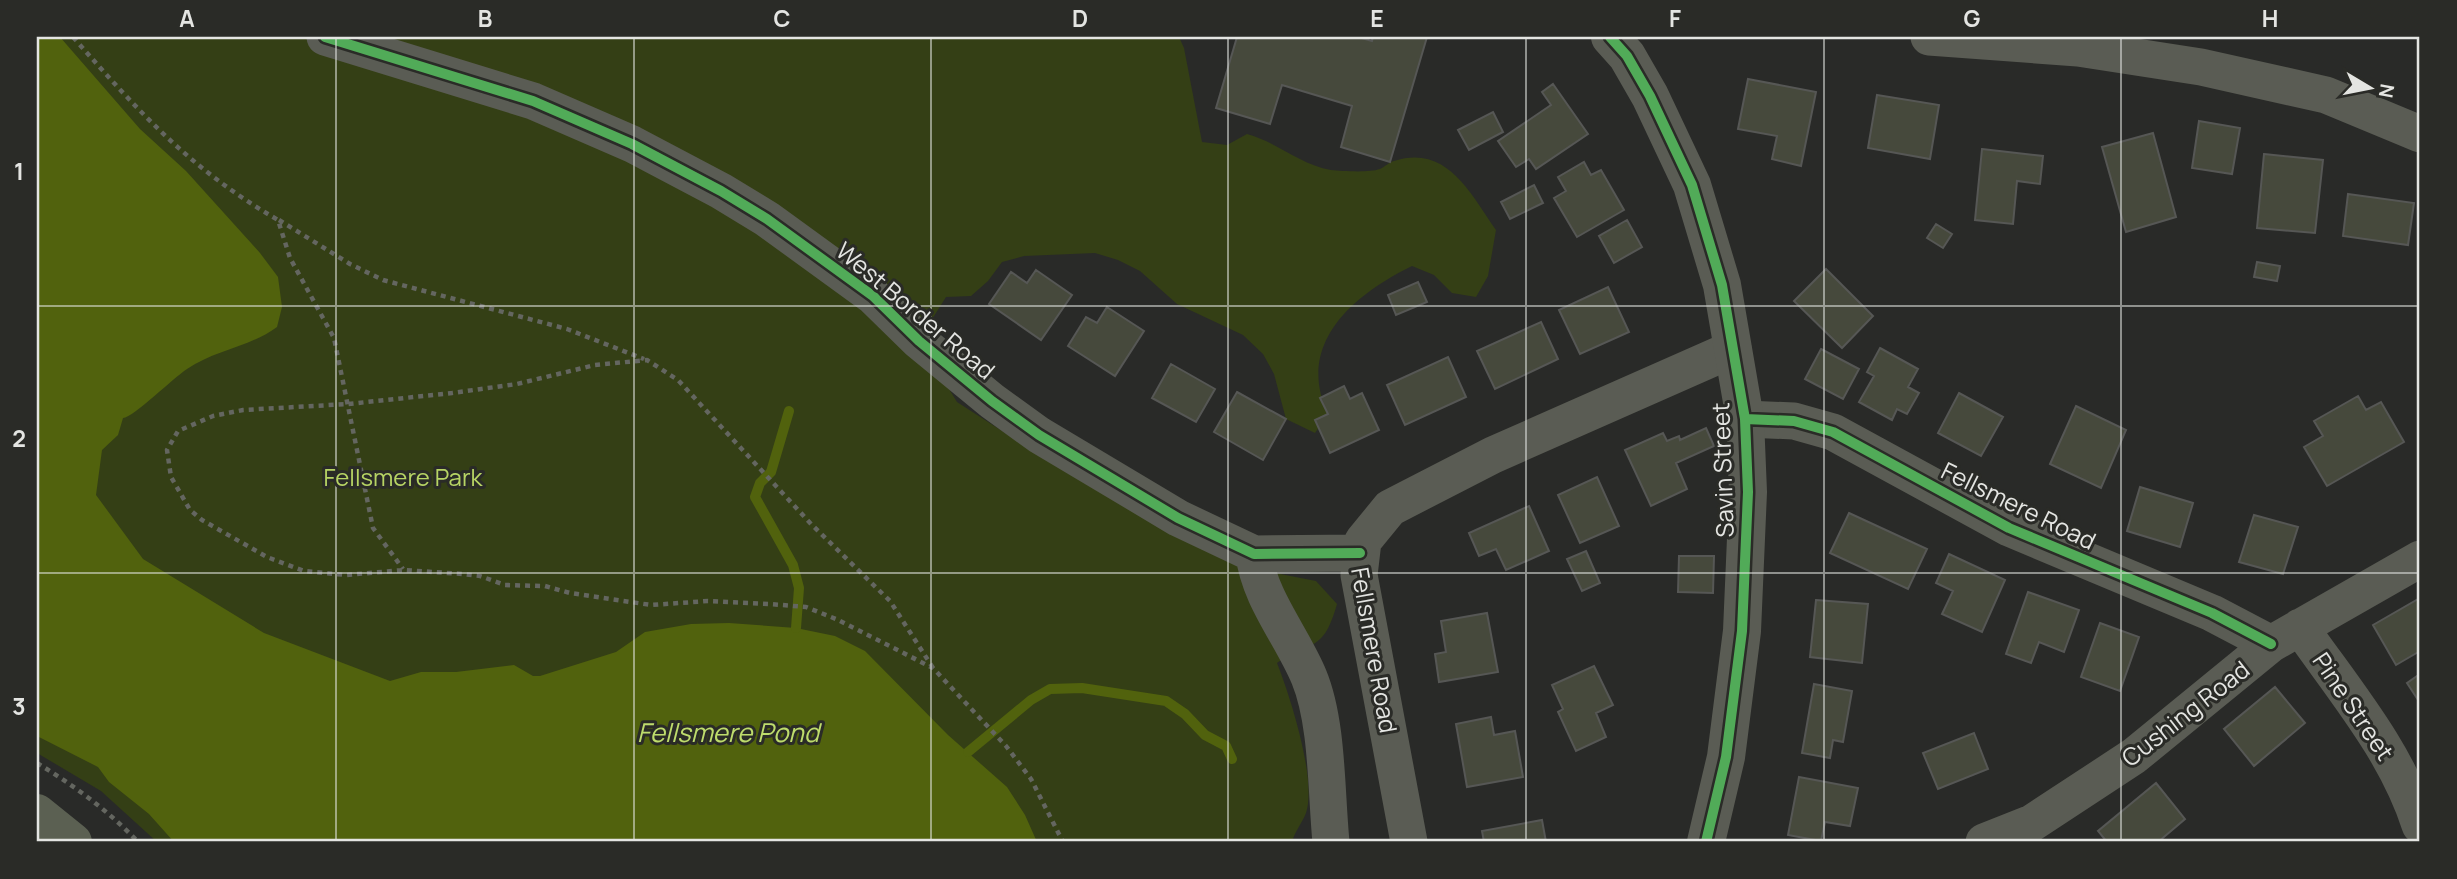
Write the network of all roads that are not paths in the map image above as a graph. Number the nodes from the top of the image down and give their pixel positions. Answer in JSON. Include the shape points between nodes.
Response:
{"nodes":[{"id":1,"x":325,"y":37,"type":"edge"},
{"id":2,"x":1610,"y":37,"type":"edge"},
{"id":3,"x":1928,"y":37,"type":"edge"},
{"id":4,"x":2420,"y":134,"type":"edge"},
{"id":5,"x":1733,"y":349,"type":"junction"},
{"id":6,"x":1745,"y":419,"type":"junction"},
{"id":7,"x":1360,"y":553,"type":"junction"},
{"id":8,"x":1254,"y":554,"type":"junction"},
{"id":9,"x":2420,"y":559,"type":"edge"},
{"id":10,"x":2286,"y":635,"type":"junction"},
{"id":11,"x":37,"y":813,"type":"edge"},
{"id":12,"x":2420,"y":825,"type":"edge"},
{"id":13,"x":2038,"y":833,"type":"edge"},
{"id":14,"x":74,"y":842,"type":"edge"},
{"id":15,"x":1331,"y":842,"type":"edge"},
{"id":16,"x":1409,"y":842,"type":"edge"},
{"id":17,"x":1706,"y":842,"type":"edge"},
{"id":18,"x":1984,"y":842,"type":"edge"}],
"edges":[{"from":1,"to":8,"type":"street","name":"West Border Road","via":[[533,101],[632,144],[721,191],[873,296],[947,366],[1039,435],[1178,518]]},
{"from":2,"to":5,"type":"street","name":"Savin Street","via":[[1650,96],[1692,186],[1713,250]]},
{"from":3,"to":4,"type":"street","via":[[2078,48],[2201,67],[2326,95]]},
{"from":5,"to":6,"type":"street","name":"Savin Street"},
{"from":5,"to":7,"type":"street","name":"Fellsmere Road","via":[[1493,455],[1390,508],[1368,531]]},
{"from":6,"to":10,"type":"street","name":"Fellsmere Road","via":[[1794,421],[1833,432],[2009,528],[2257,634]]},
{"from":6,"to":17,"type":"street","name":"Savin Street","via":[[1748,492],[1742,631],[1726,757]]},
{"from":7,"to":8,"type":"street","name":"West Border Road"},
{"from":7,"to":16,"type":"street","name":"Fellsmere Road","via":[[1359,575]]},
{"from":8,"to":15,"type":"street","via":[[1260,582],[1310,679],[1326,765]]},
{"from":9,"to":10,"type":"street","name":"Cushing Road"},
{"from":10,"to":12,"type":"street","name":"Pine Street","via":[[2395,764]]},
{"from":10,"to":13,"type":"street","name":"Cushing Road"},
{"from":11,"to":14,"type":"main road"},
{"from":13,"to":18,"type":"street","name":"Cushing Road"}]}
